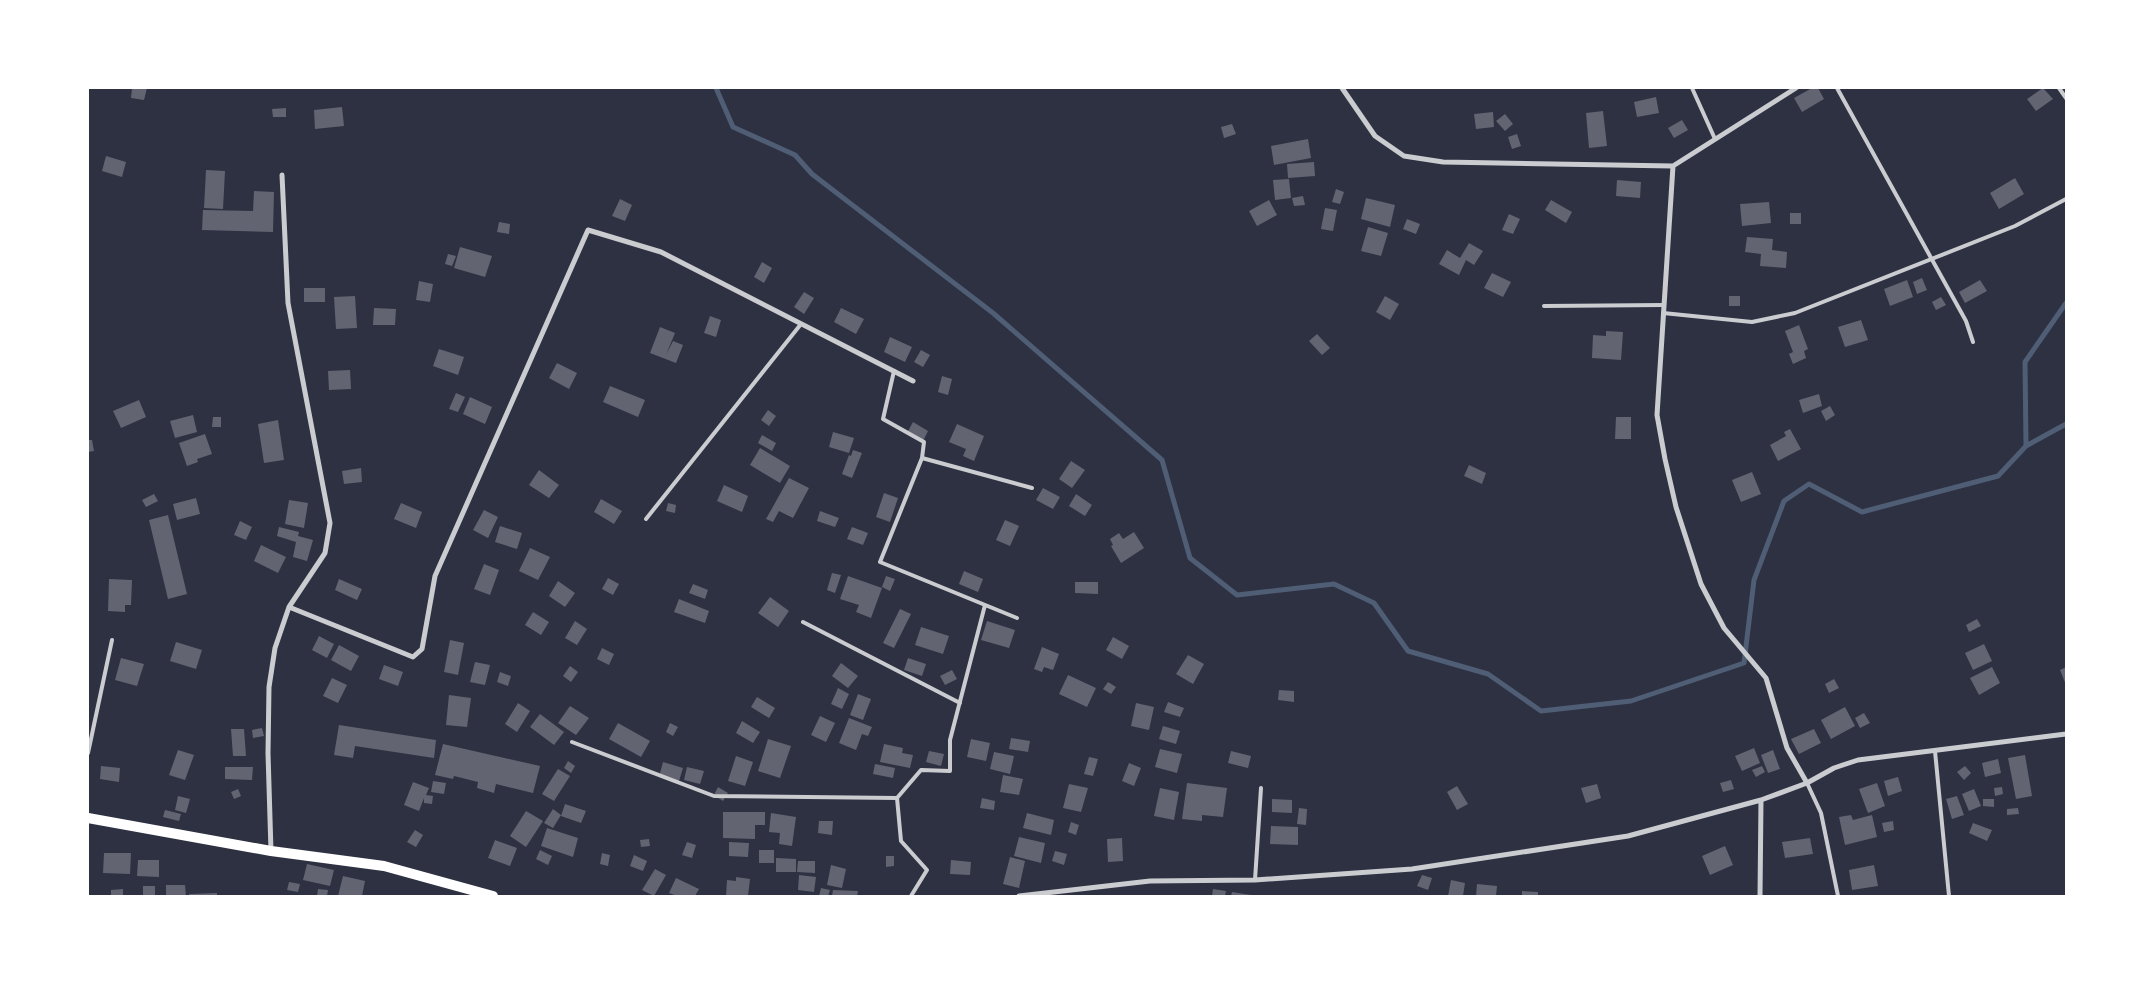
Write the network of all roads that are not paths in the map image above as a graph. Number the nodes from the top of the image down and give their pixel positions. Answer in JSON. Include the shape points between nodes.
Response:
{"nodes":[{"id":1,"x":1342,"y":88,"type":"edge"},
{"id":2,"x":1692,"y":88,"type":"edge"},
{"id":3,"x":1796,"y":88,"type":"edge"},
{"id":4,"x":1837,"y":88,"type":"edge"},
{"id":5,"x":2059,"y":88,"type":"edge"},
{"id":6,"x":2066,"y":98,"type":"edge"},
{"id":7,"x":1715,"y":139,"type":"junction"},
{"id":8,"x":1673,"y":166,"type":"junction"},
{"id":9,"x":282,"y":175,"type":"dead end"},
{"id":10,"x":2066,"y":199,"type":"edge"},
{"id":11,"x":1932,"y":260,"type":"junction"},
{"id":12,"x":1664,"y":304,"type":"junction"},
{"id":13,"x":1544,"y":306,"type":"dead end"},
{"id":14,"x":1663,"y":313,"type":"junction"},
{"id":15,"x":801,"y":324,"type":"junction"},
{"id":16,"x":1973,"y":342,"type":"dead end"},
{"id":17,"x":894,"y":371,"type":"junction"},
{"id":18,"x":913,"y":381,"type":"dead end"},
{"id":19,"x":922,"y":458,"type":"junction"},
{"id":20,"x":1032,"y":488,"type":"dead end"},
{"id":21,"x":646,"y":519,"type":"dead end"},
{"id":22,"x":985,"y":605,"type":"junction"},
{"id":23,"x":289,"y":607,"type":"junction"},
{"id":24,"x":1017,"y":618,"type":"dead end"},
{"id":25,"x":803,"y":622,"type":"dead end"},
{"id":26,"x":112,"y":640,"type":"dead end"},
{"id":27,"x":960,"y":703,"type":"junction"},
{"id":28,"x":2066,"y":734,"type":"edge"},
{"id":29,"x":572,"y":742,"type":"dead end"},
{"id":30,"x":1935,"y":751,"type":"junction"},
{"id":31,"x":88,"y":753,"type":"edge"},
{"id":32,"x":1807,"y":783,"type":"junction"},
{"id":33,"x":1260,"y":788,"type":"dead end"},
{"id":34,"x":898,"y":798,"type":"junction"},
{"id":35,"x":1761,"y":800,"type":"junction"},
{"id":36,"x":88,"y":818,"type":"edge"},
{"id":37,"x":271,"y":851,"type":"junction"},
{"id":38,"x":1255,"y":880,"type":"junction"},
{"id":39,"x":493,"y":896,"type":"edge"},
{"id":40,"x":911,"y":896,"type":"edge"},
{"id":41,"x":1019,"y":896,"type":"edge"},
{"id":42,"x":1760,"y":896,"type":"edge"},
{"id":43,"x":1838,"y":896,"type":"edge"},
{"id":44,"x":1949,"y":896,"type":"edge"}],
"edges":[{"from":1,"to":8,"type":"street","via":[[1375,136],[1404,156],[1443,162]]},
{"from":2,"to":7,"type":"lane"},
{"from":3,"to":7,"type":"street"},
{"from":4,"to":11,"type":"lane"},
{"from":5,"to":6,"type":"lane"},
{"from":7,"to":8,"type":"street"},
{"from":8,"to":12,"type":"street"},
{"from":9,"to":23,"type":"street","via":[[288,303],[330,522],[325,552]]},
{"from":10,"to":11,"type":"lane","via":[[2015,226]]},
{"from":11,"to":14,"type":"lane","via":[[1795,313],[1752,322]]},
{"from":11,"to":16,"type":"lane","via":[[1966,321]]},
{"from":12,"to":13,"type":"lane"},
{"from":12,"to":14,"type":"street"},
{"from":14,"to":32,"type":"street","via":[[1657,415],[1676,507],[1701,584],[1724,628],[1766,678],[1787,748]]},
{"from":15,"to":17,"type":"street"},
{"from":15,"to":21,"type":"lane"},
{"from":15,"to":23,"type":"street","via":[[661,252],[588,230],[435,576],[422,649],[414,657]]},
{"from":17,"to":18,"type":"street"},
{"from":17,"to":19,"type":"lane","via":[[883,419],[924,442]]},
{"from":19,"to":20,"type":"lane"},
{"from":19,"to":22,"type":"lane","via":[[880,562]]},
{"from":22,"to":24,"type":"lane"},
{"from":22,"to":27,"type":"lane"},
{"from":23,"to":37,"type":"street","via":[[275,648],[269,687]]},
{"from":25,"to":27,"type":"lane"},
{"from":26,"to":31,"type":"lane"},
{"from":27,"to":34,"type":"lane","via":[[950,740],[950,771],[921,770]]},
{"from":28,"to":30,"type":"street"},
{"from":29,"to":34,"type":"lane","via":[[714,796]]},
{"from":30,"to":32,"type":"street","via":[[1858,760],[1834,768]]},
{"from":30,"to":44,"type":"lane"},
{"from":32,"to":35,"type":"street"},
{"from":32,"to":43,"type":"lane","via":[[1821,813]]},
{"from":33,"to":38,"type":"lane"},
{"from":34,"to":40,"type":"lane","via":[[902,841],[927,870]]},
{"from":35,"to":38,"type":"street","via":[[1628,836],[1412,869]]},
{"from":35,"to":42,"type":"street"},
{"from":36,"to":37,"type":"main road"},
{"from":37,"to":39,"type":"main road","via":[[384,866]]},
{"from":38,"to":41,"type":"street","via":[[1150,881]]}]}
